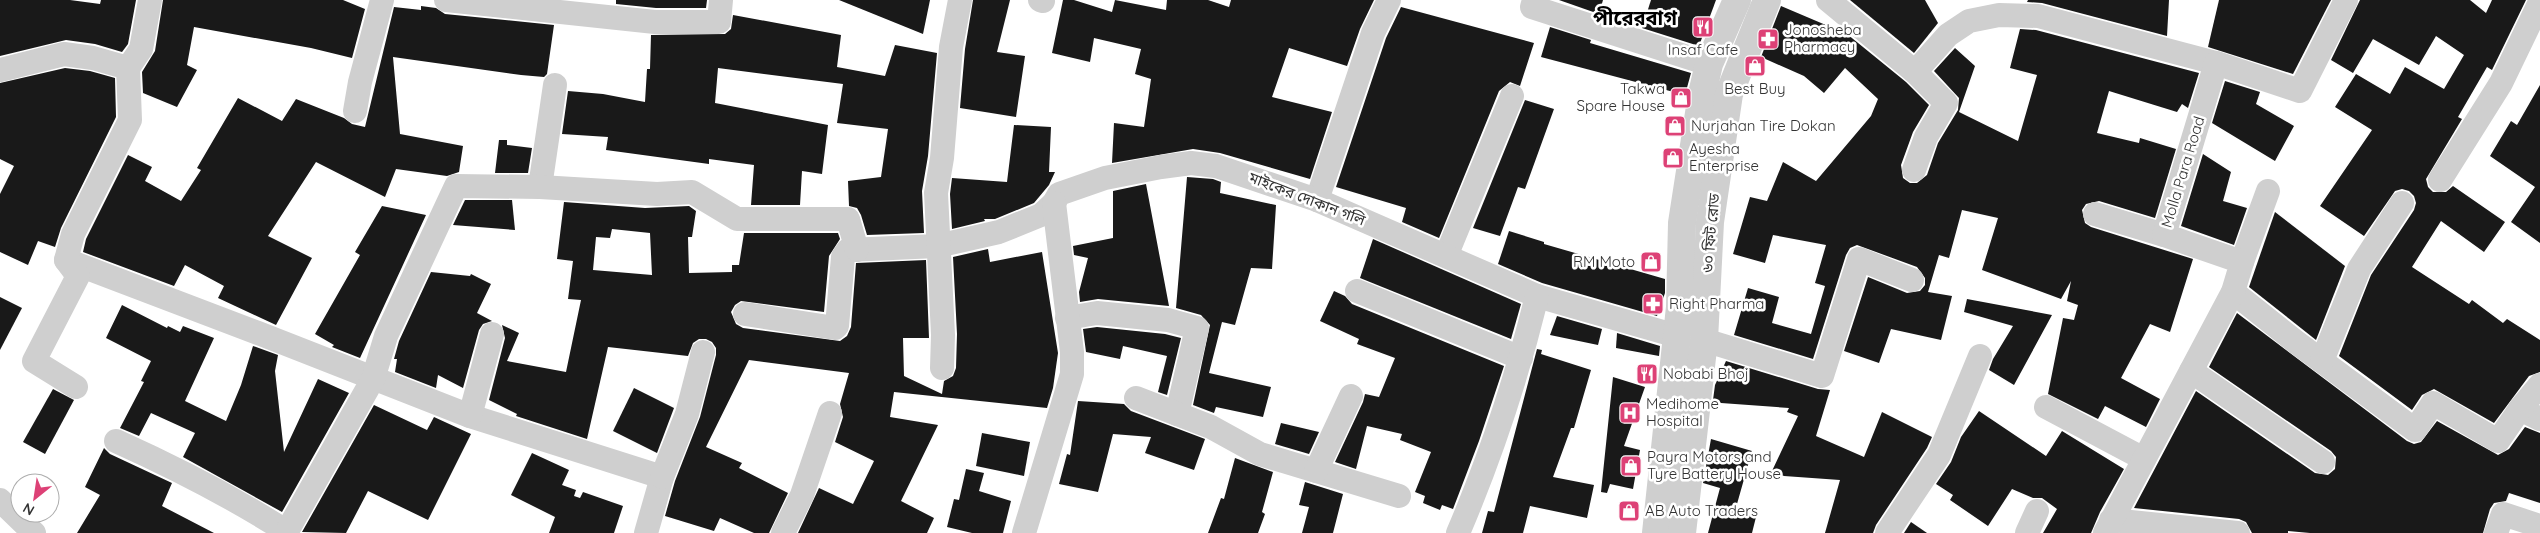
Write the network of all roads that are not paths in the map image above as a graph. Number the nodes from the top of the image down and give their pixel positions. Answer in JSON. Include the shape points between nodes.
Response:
{"nodes":[{"id":1,"x":150,"y":0,"type":"edge"},
{"id":2,"x":382,"y":0,"type":"edge"},
{"id":3,"x":446,"y":0,"type":"edge"},
{"id":4,"x":721,"y":0,"type":"edge"},
{"id":5,"x":960,"y":0,"type":"edge"},
{"id":6,"x":1390,"y":0,"type":"edge"},
{"id":7,"x":1534,"y":0,"type":"edge"},
{"id":8,"x":1736,"y":0,"type":"edge"},
{"id":9,"x":1767,"y":0,"type":"edge"},
{"id":10,"x":1828,"y":0,"type":"edge"},
{"id":11,"x":2346,"y":0,"type":"edge"},
{"id":12,"x":2540,"y":2,"type":"edge"},
{"id":13,"x":2216,"y":63,"type":"junction"},
{"id":14,"x":1709,"y":64,"type":"junction"},
{"id":15,"x":128,"y":68,"type":"junction"},
{"id":16,"x":0,"y":70,"type":"edge"},
{"id":17,"x":1915,"y":72,"type":"junction"},
{"id":18,"x":555,"y":85,"type":"dead end"},
{"id":19,"x":1512,"y":96,"type":"dead end"},
{"id":20,"x":355,"y":111,"type":"dead end"},
{"id":21,"x":1914,"y":170,"type":"dead end"},
{"id":22,"x":2440,"y":180,"type":"dead end"},
{"id":23,"x":540,"y":187,"type":"junction"},
{"id":24,"x":2268,"y":191,"type":"dead end"},
{"id":25,"x":1317,"y":200,"type":"junction"},
{"id":26,"x":1054,"y":203,"type":"junction"},
{"id":27,"x":2402,"y":203,"type":"dead end"},
{"id":28,"x":2095,"y":214,"type":"dead end"},
{"id":29,"x":2164,"y":235,"type":"junction"},
{"id":30,"x":937,"y":246,"type":"junction"},
{"id":31,"x":857,"y":250,"type":"junction"},
{"id":32,"x":1446,"y":256,"type":"junction"},
{"id":33,"x":66,"y":260,"type":"junction"},
{"id":34,"x":2242,"y":262,"type":"junction"},
{"id":35,"x":1912,"y":280,"type":"dead end"},
{"id":36,"x":1357,"y":291,"type":"dead end"},
{"id":37,"x":2233,"y":292,"type":"junction"},
{"id":38,"x":1537,"y":296,"type":"junction"},
{"id":39,"x":745,"y":314,"type":"dead end"},
{"id":40,"x":1067,"y":318,"type":"junction"},
{"id":41,"x":492,"y":334,"type":"dead end"},
{"id":42,"x":1677,"y":336,"type":"junction"},
{"id":43,"x":1704,"y":340,"type":"junction"},
{"id":44,"x":703,"y":352,"type":"dead end"},
{"id":45,"x":1980,"y":356,"type":"dead end"},
{"id":46,"x":1522,"y":358,"type":"junction"},
{"id":47,"x":2322,"y":361,"type":"junction"},
{"id":48,"x":942,"y":368,"type":"dead end"},
{"id":49,"x":2191,"y":371,"type":"junction"},
{"id":50,"x":373,"y":379,"type":"junction"},
{"id":51,"x":2540,"y":386,"type":"edge"},
{"id":52,"x":76,"y":387,"type":"dead end"},
{"id":53,"x":1351,"y":396,"type":"dead end"},
{"id":54,"x":1136,"y":398,"type":"dead end"},
{"id":55,"x":2046,"y":407,"type":"dead end"},
{"id":56,"x":830,"y":413,"type":"dead end"},
{"id":57,"x":1177,"y":414,"type":"junction"},
{"id":58,"x":2530,"y":414,"type":"edge"},
{"id":59,"x":470,"y":416,"type":"junction"},
{"id":60,"x":116,"y":441,"type":"dead end"},
{"id":61,"x":2144,"y":459,"type":"junction"},
{"id":62,"x":2323,"y":462,"type":"dead end"},
{"id":63,"x":1316,"y":471,"type":"junction"},
{"id":64,"x":662,"y":477,"type":"junction"},
{"id":65,"x":1399,"y":496,"type":"dead end"},
{"id":66,"x":0,"y":500,"type":"edge"},
{"id":67,"x":2037,"y":511,"type":"dead end"},
{"id":68,"x":2540,"y":526,"type":"edge"},
{"id":69,"x":1684,"y":527,"type":"edge"},
{"id":70,"x":2108,"y":527,"type":"edge"},
{"id":71,"x":286,"y":532,"type":"edge"},
{"id":72,"x":34,"y":533,"type":"edge"},
{"id":73,"x":646,"y":533,"type":"edge"},
{"id":74,"x":783,"y":533,"type":"edge"},
{"id":75,"x":1024,"y":533,"type":"edge"},
{"id":76,"x":1458,"y":533,"type":"edge"},
{"id":77,"x":1656,"y":533,"type":"edge"},
{"id":78,"x":1888,"y":533,"type":"edge"},
{"id":79,"x":2027,"y":533,"type":"edge"},
{"id":80,"x":2238,"y":533,"type":"edge"},
{"id":81,"x":2496,"y":533,"type":"edge"}],
"edges":[{"from":1,"to":15,"type":"street","via":[[141,49]]},
{"from":2,"to":20,"type":"street"},
{"from":3,"to":4,"type":"street","via":[[655,22],[719,22]]},
{"from":5,"to":30,"type":"street","via":[[951,47],[936,192]]},
{"from":6,"to":25,"type":"street","via":[[1373,33]]},
{"from":7,"to":14,"type":"street","via":[[1532,7]]},
{"from":8,"to":14,"type":"street","name":"৬০ ফিট রোড"},
{"from":9,"to":43,"type":"street","name":"৬০ ফিট রোড","via":[[1729,94],[1710,222]]},
{"from":10,"to":17,"type":"street"},
{"from":11,"to":13,"type":"street","via":[[2300,91]]},
{"from":12,"to":22,"type":"street","via":[[2501,83]]},
{"from":13,"to":17,"type":"street","via":[[2038,16],[1999,15],[1969,21],[1948,36]]},
{"from":13,"to":29,"type":"street","name":"Molla Para Road"},
{"from":14,"to":42,"type":"street","name":"৬০ ফিট রোড","via":[[1682,223]]},
{"from":15,"to":16,"type":"street","via":[[64,54]]},
{"from":15,"to":33,"type":"street","via":[[130,120],[73,234]]},
{"from":17,"to":21,"type":"street","via":[[1946,102],[1926,136]]},
{"from":18,"to":23,"type":"street"},
{"from":19,"to":32,"type":"street"},
{"from":23,"to":31,"type":"street","via":[[657,194],[692,192],[737,219],[848,219]]},
{"from":23,"to":50,"type":"street","via":[[456,186],[386,336]]},
{"from":24,"to":34,"type":"street"},
{"from":25,"to":26,"type":"street","name":"মাইকের দোকান গলি","via":[[1216,166],[1191,163],[1105,178],[1059,194]]},
{"from":25,"to":32,"type":"street","name":"মাইকের দোকান গলি"},
{"from":26,"to":30,"type":"street","name":"মাইকের দোকান গলি","via":[[1041,215],[998,232]]},
{"from":26,"to":40,"type":"street"},
{"from":27,"to":47,"type":"street","via":[[2359,269]]},
{"from":28,"to":29,"type":"street"},
{"from":29,"to":34,"type":"street","name":"Molla Para Road"},
{"from":30,"to":31,"type":"street","name":"মাইকের দোকান গলি"},
{"from":30,"to":48,"type":"street"},
{"from":31,"to":39,"type":"street","via":[[848,250],[843,257],[835,328]]},
{"from":32,"to":38,"type":"street","name":"মাইকের দোকান গলি"},
{"from":33,"to":50,"type":"street"},
{"from":33,"to":52,"type":"street","via":[[78,276],[34,361]]},
{"from":34,"to":37,"type":"street"},
{"from":35,"to":43,"type":"street","via":[[1859,259],[1822,376]]},
{"from":36,"to":46,"type":"street"},
{"from":37,"to":47,"type":"street"},
{"from":37,"to":49,"type":"street"},
{"from":38,"to":42,"type":"street","name":"মাইকের দোকান গলি"},
{"from":38,"to":46,"type":"street"},
{"from":40,"to":57,"type":"street","via":[[1097,313],[1168,320],[1197,328]]},
{"from":40,"to":75,"type":"street","via":[[1072,374]]},
{"from":41,"to":59,"type":"street"},
{"from":42,"to":43,"type":"street"},
{"from":42,"to":77,"type":"street","name":"৬০ ফিট রোড"},
{"from":43,"to":69,"type":"street","name":"৬০ ফিট রোড"},
{"from":44,"to":64,"type":"street","via":[[687,414]]},
{"from":45,"to":78,"type":"street","via":[[1939,455]]},
{"from":46,"to":76,"type":"street","via":[[1483,475]]},
{"from":47,"to":58,"type":"street","via":[[2415,430],[2433,403],[2498,441]]},
{"from":49,"to":61,"type":"street"},
{"from":49,"to":62,"type":"street"},
{"from":50,"to":59,"type":"street"},
{"from":50,"to":71,"type":"street"},
{"from":51,"to":58,"type":"street"},
{"from":53,"to":63,"type":"street"},
{"from":54,"to":57,"type":"street"},
{"from":55,"to":61,"type":"street"},
{"from":56,"to":74,"type":"street","via":[[802,495]]},
{"from":57,"to":63,"type":"street","via":[[1211,427],[1260,454]]},
{"from":59,"to":64,"type":"street"},
{"from":60,"to":71,"type":"street","via":[[217,489]]},
{"from":61,"to":70,"type":"street"},
{"from":63,"to":65,"type":"street"},
{"from":64,"to":73,"type":"street"},
{"from":66,"to":72,"type":"street"},
{"from":67,"to":79,"type":"street"},
{"from":68,"to":81,"type":"street","via":[[2503,514]]},
{"from":70,"to":80,"type":"street"}]}
